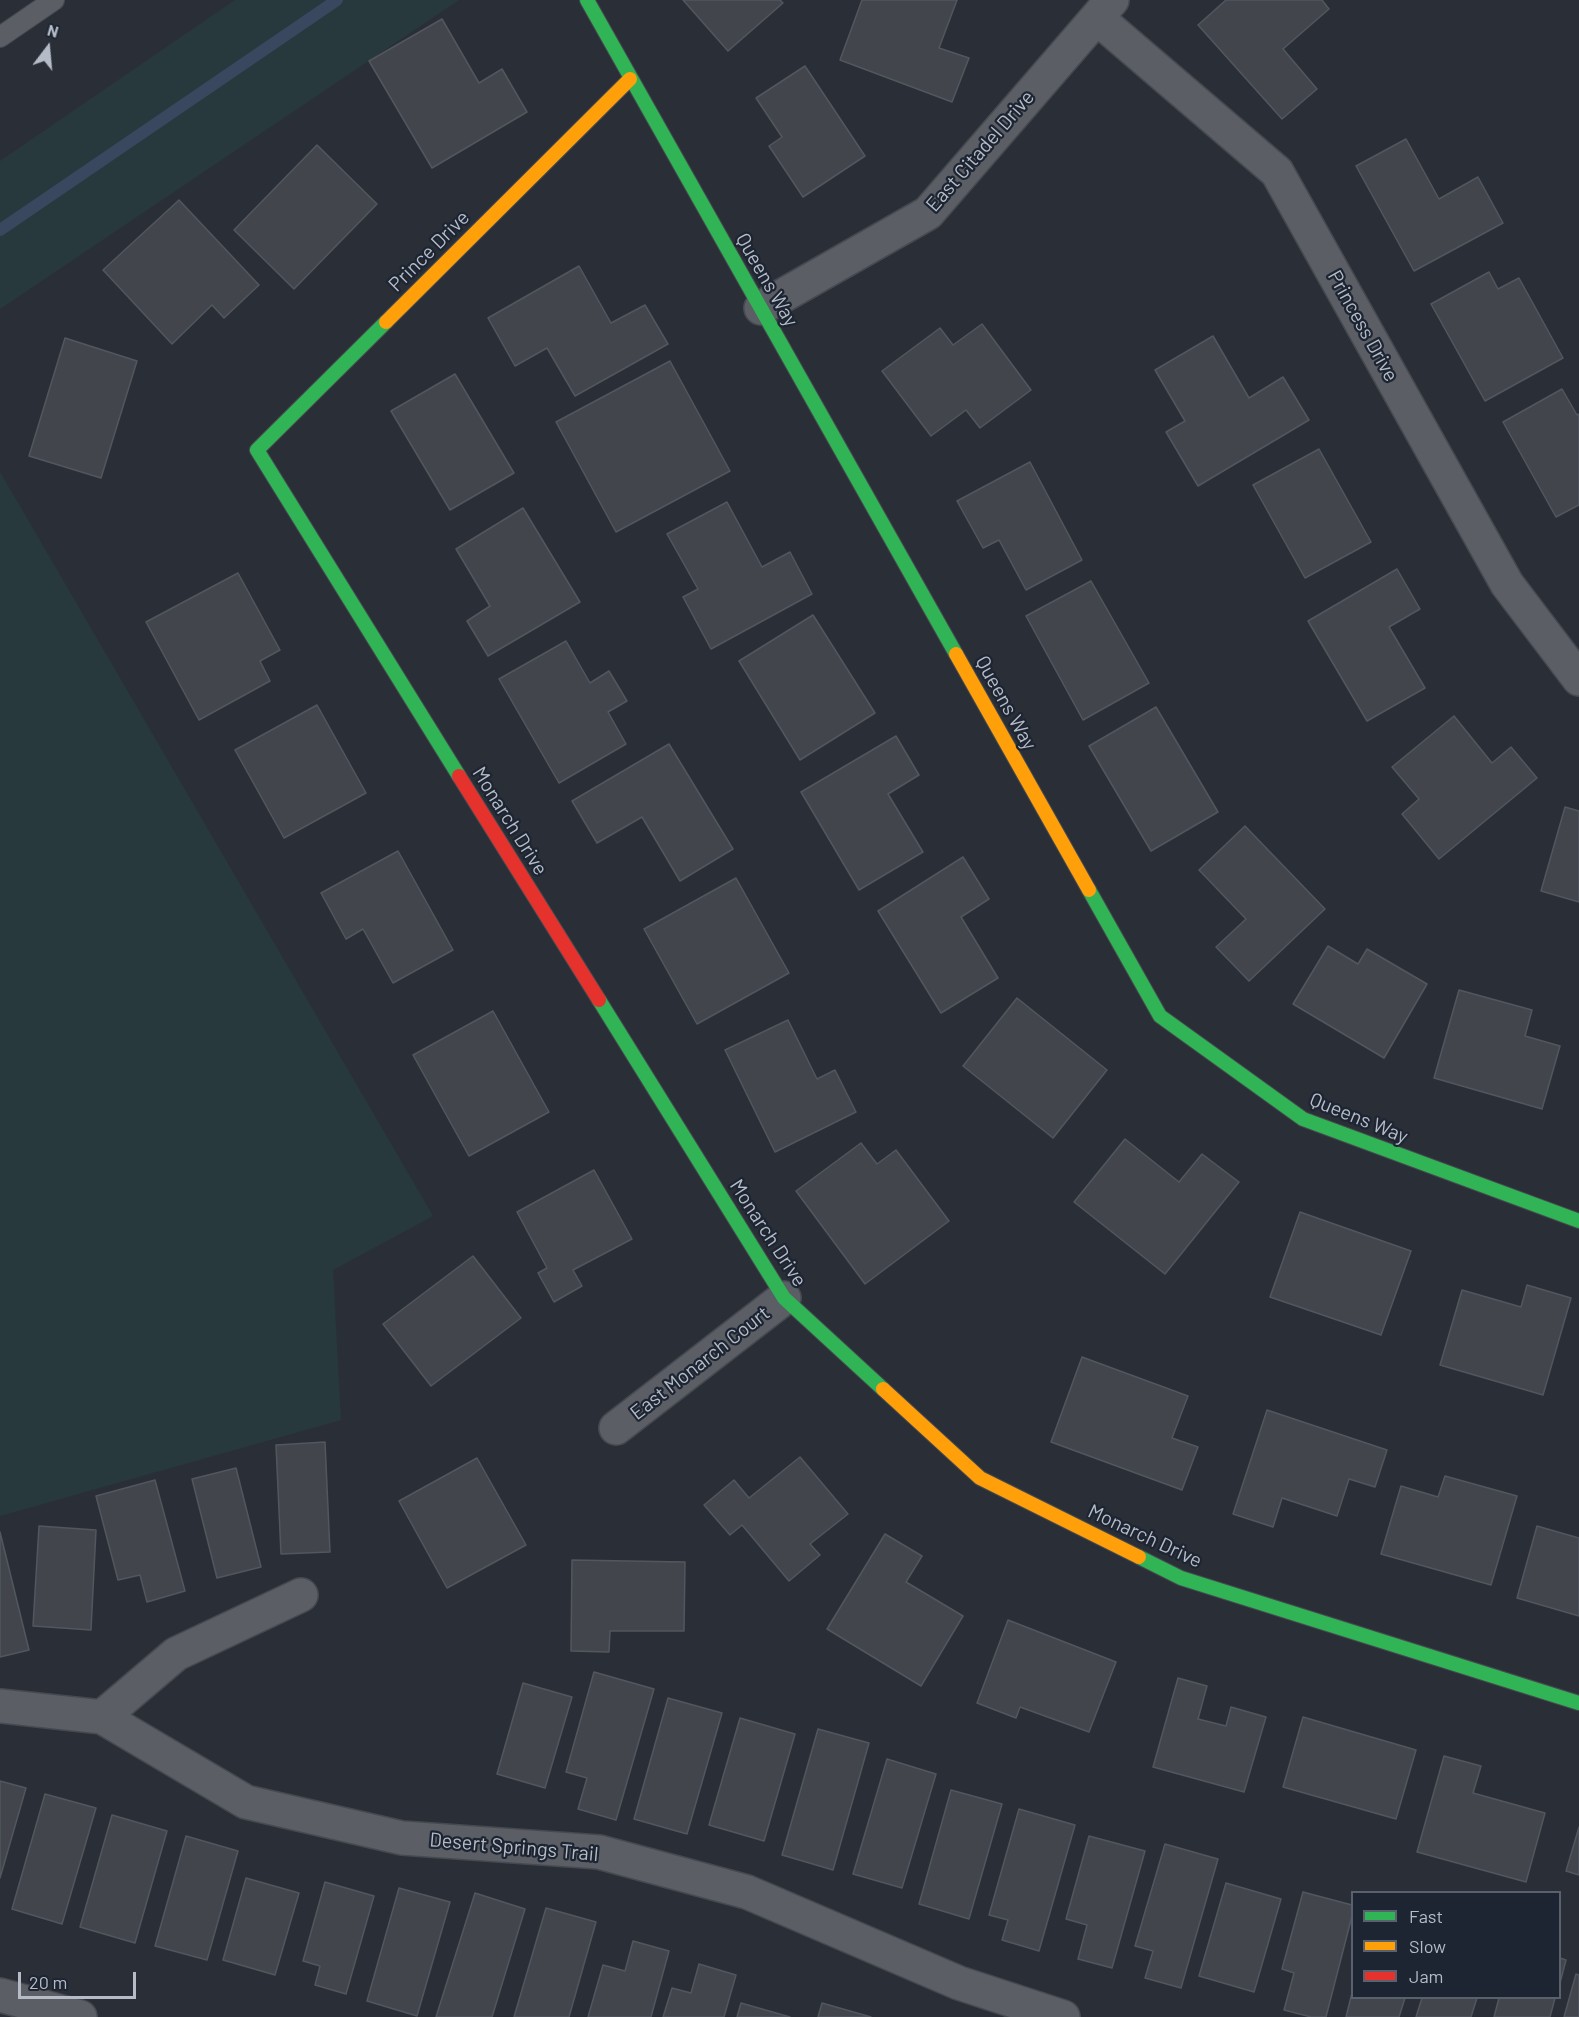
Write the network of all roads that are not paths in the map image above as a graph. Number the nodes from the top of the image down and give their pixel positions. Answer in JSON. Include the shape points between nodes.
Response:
{"nodes":[{"id":1,"x":54,"y":0,"type":"edge"},
{"id":2,"x":587,"y":0,"type":"edge"},
{"id":3,"x":1104,"y":9,"type":"edge"},
{"id":4,"x":0,"y":38,"type":"edge"},
{"id":5,"x":630,"y":79,"type":"junction"},
{"id":6,"x":761,"y":308,"type":"junction"},
{"id":7,"x":257,"y":450,"type":"joint"},
{"id":8,"x":1579,"y":679,"type":"edge"},
{"id":9,"x":1579,"y":1221,"type":"edge"},
{"id":10,"x":784,"y":1298,"type":"junction"},
{"id":11,"x":616,"y":1428,"type":"dead end"},
{"id":12,"x":301,"y":1594,"type":"dead end"},
{"id":13,"x":1579,"y":1703,"type":"edge"},
{"id":14,"x":0,"y":1707,"type":"edge"},
{"id":15,"x":102,"y":1717,"type":"junction"},
{"id":16,"x":9,"y":2003,"type":"edge"},
{"id":17,"x":80,"y":2017,"type":"edge"},
{"id":18,"x":1063,"y":2017,"type":"edge"}],
"edges":[{"from":1,"to":4,"type":"lane"},
{"from":2,"to":5,"type":"street","name":"Queens Way"},
{"from":3,"to":6,"type":"street","name":"East Citadel Drive","via":[[928,213]]},
{"from":3,"to":8,"type":"street","name":"Princess Drive","via":[[1277,172],[1507,584]]},
{"from":5,"to":6,"type":"street","name":"Queens Way"},
{"from":5,"to":7,"type":"street","name":"Prince Drive"},
{"from":6,"to":9,"type":"street","name":"Queens Way","via":[[1160,1016],[1303,1119]]},
{"from":7,"to":10,"type":"street","name":"Monarch Drive"},
{"from":10,"to":11,"type":"street","name":"East Monarch Court"},
{"from":10,"to":13,"type":"street","name":"Monarch Drive","via":[[980,1478],[1181,1578]]},
{"from":12,"to":15,"type":"street","via":[[176,1654]]},
{"from":14,"to":15,"type":"street","name":"Desert Springs Trail"},
{"from":15,"to":18,"type":"street","name":"Desert Springs Trail","via":[[246,1802],[402,1838],[599,1852],[747,1892],[959,1983]]},
{"from":16,"to":17,"type":"street"}]}
